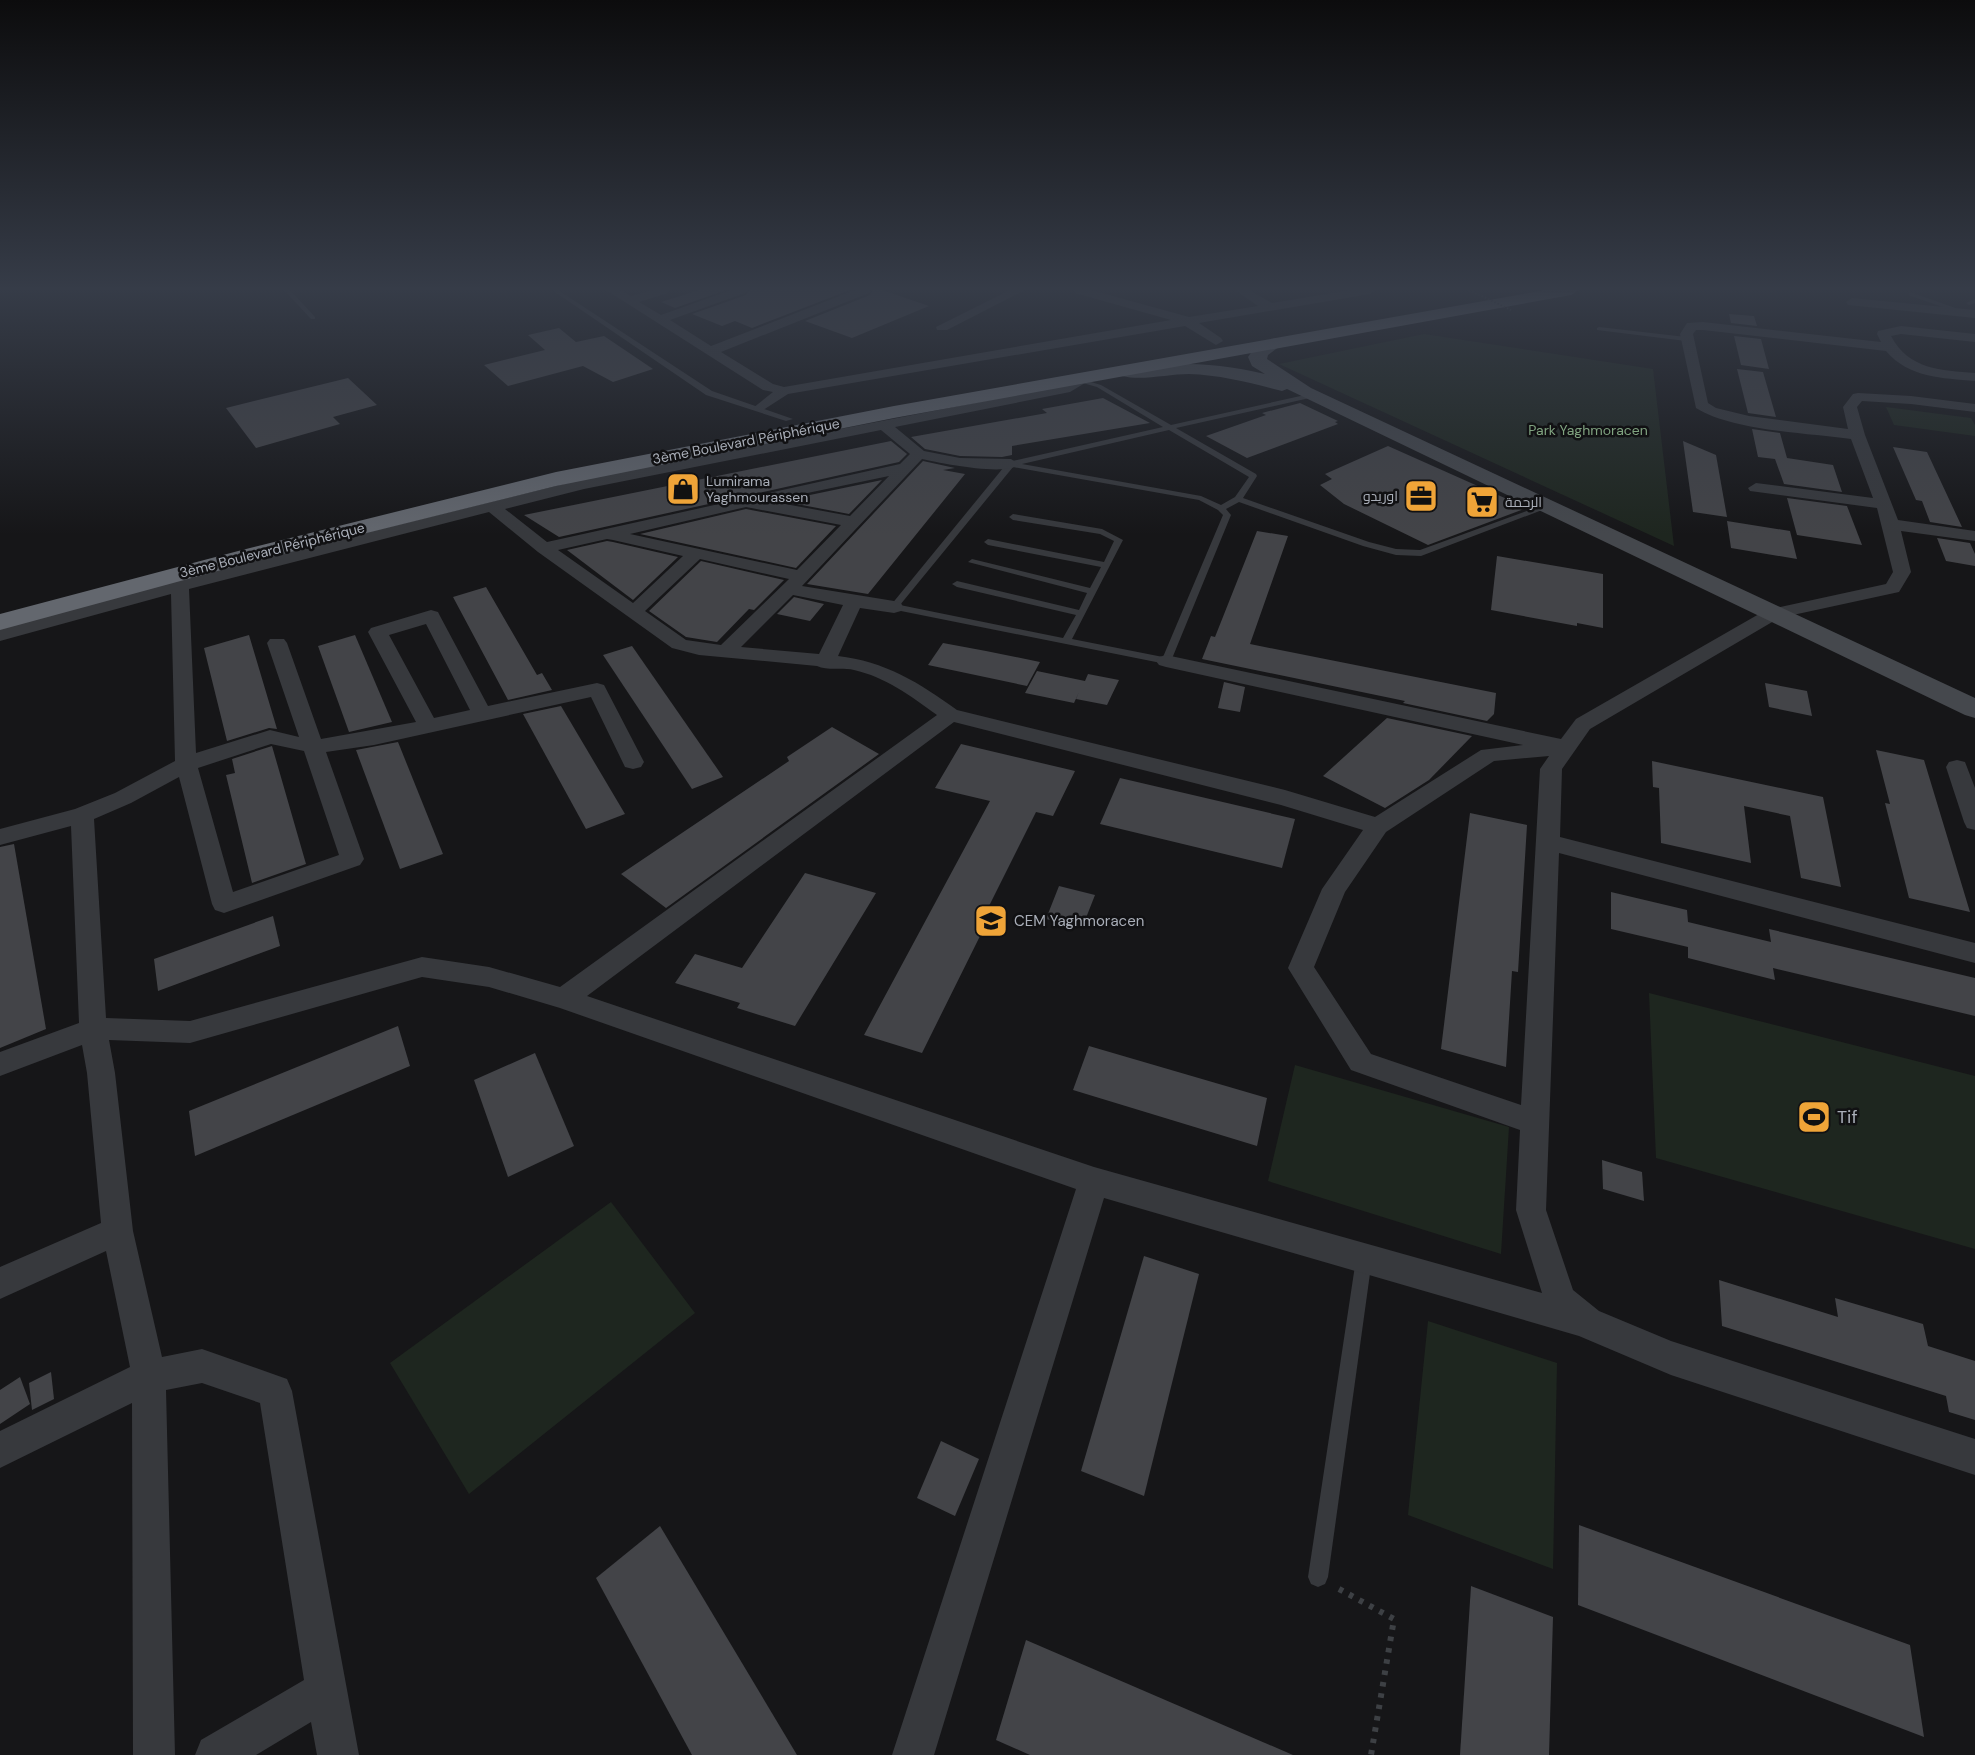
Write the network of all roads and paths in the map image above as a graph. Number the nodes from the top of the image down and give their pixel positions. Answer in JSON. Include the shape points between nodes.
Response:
{"nodes":[{"id":1,"x":677,"y":372,"type":"edge"},
{"id":2,"x":746,"y":372,"type":"edge"},
{"id":3,"x":894,"y":372,"type":"edge"},
{"id":4,"x":1047,"y":372,"type":"edge"},
{"id":5,"x":1121,"y":372,"type":"edge"},
{"id":6,"x":1137,"y":372,"type":"edge"},
{"id":7,"x":1232,"y":372,"type":"edge"},
{"id":8,"x":1274,"y":372,"type":"edge"},
{"id":9,"x":1693,"y":372,"type":"edge"},
{"id":10,"x":1945,"y":372,"type":"edge"},
{"id":11,"x":1975,"y":377,"type":"edge"},
{"id":12,"x":1083,"y":379,"type":"junction"},
{"id":13,"x":784,"y":391,"type":"junction"},
{"id":14,"x":1307,"y":393,"type":"junction"},
{"id":15,"x":760,"y":408,"type":"junction"},
{"id":16,"x":1975,"y":408,"type":"edge"},
{"id":17,"x":789,"y":419,"type":"junction"},
{"id":18,"x":884,"y":425,"type":"junction"},
{"id":19,"x":1172,"y":428,"type":"junction"},
{"id":20,"x":1857,"y":435,"type":"junction"},
{"id":21,"x":919,"y":453,"type":"junction"},
{"id":22,"x":1011,"y":464,"type":"junction"},
{"id":23,"x":905,"y":468,"type":"junction"},
{"id":24,"x":1756,"y":488,"type":"dead end"},
{"id":25,"x":1238,"y":500,"type":"junction"},
{"id":26,"x":746,"y":502,"type":"junction"},
{"id":27,"x":1883,"y":504,"type":"junction"},
{"id":28,"x":491,"y":506,"type":"junction"},
{"id":29,"x":1546,"y":507,"type":"junction"},
{"id":30,"x":1221,"y":508,"type":"junction"},
{"id":31,"x":1012,"y":518,"type":"dead end"},
{"id":32,"x":854,"y":522,"type":"junction"},
{"id":33,"x":1891,"y":524,"type":"junction"},
{"id":34,"x":280,"y":527,"type":"dead end"},
{"id":35,"x":605,"y":533,"type":"junction"},
{"id":36,"x":1975,"y":536,"type":"edge"},
{"id":37,"x":988,"y":542,"type":"dead end"},
{"id":38,"x":544,"y":548,"type":"junction"},
{"id":39,"x":696,"y":553,"type":"junction"},
{"id":40,"x":972,"y":562,"type":"dead end"},
{"id":41,"x":1107,"y":565,"type":"junction"},
{"id":42,"x":795,"y":582,"type":"junction"},
{"id":43,"x":957,"y":584,"type":"dead end"},
{"id":44,"x":180,"y":585,"type":"junction"},
{"id":45,"x":1093,"y":592,"type":"junction"},
{"id":46,"x":854,"y":602,"type":"junction"},
{"id":47,"x":894,"y":607,"type":"junction"},
{"id":48,"x":634,"y":612,"type":"junction"},
{"id":49,"x":1082,"y":613,"type":"junction"},
{"id":50,"x":1773,"y":614,"type":"junction"},
{"id":51,"x":0,"y":622,"type":"edge"},
{"id":52,"x":0,"y":635,"type":"edge"},
{"id":53,"x":1066,"y":641,"type":"junction"},
{"id":54,"x":277,"y":643,"type":"dead end"},
{"id":55,"x":726,"y":651,"type":"junction"},
{"id":56,"x":1166,"y":661,"type":"junction"},
{"id":57,"x":825,"y":663,"type":"junction"},
{"id":58,"x":1975,"y":709,"type":"edge"},
{"id":59,"x":482,"y":714,"type":"junction"},
{"id":60,"x":950,"y":715,"type":"junction"},
{"id":61,"x":428,"y":726,"type":"junction"},
{"id":62,"x":315,"y":747,"type":"junction"},
{"id":63,"x":1566,"y":747,"type":"junction"},
{"id":64,"x":633,"y":762,"type":"dead end"},
{"id":65,"x":186,"y":764,"type":"junction"},
{"id":66,"x":1957,"y":767,"type":"dead end"},
{"id":67,"x":82,"y":814,"type":"junction"},
{"id":68,"x":1975,"y":822,"type":"edge"},
{"id":69,"x":1378,"y":826,"type":"junction"},
{"id":70,"x":0,"y":837,"type":"edge"},
{"id":71,"x":1547,"y":842,"type":"junction"},
{"id":72,"x":1975,"y":953,"type":"edge"},
{"id":73,"x":564,"y":999,"type":"junction"},
{"id":74,"x":93,"y":1029,"type":"junction"},
{"id":75,"x":0,"y":1064,"type":"edge"},
{"id":76,"x":1534,"y":1122,"type":"junction"},
{"id":77,"x":1094,"y":1181,"type":"junction"},
{"id":78,"x":117,"y":1231,"type":"junction"},
{"id":79,"x":1364,"y":1259,"type":"junction"},
{"id":80,"x":0,"y":1283,"type":"edge"},
{"id":81,"x":1587,"y":1323,"type":"junction"},
{"id":82,"x":149,"y":1376,"type":"junction"},
{"id":83,"x":0,"y":1450,"type":"edge"},
{"id":84,"x":1975,"y":1457,"type":"edge"},
{"id":85,"x":1318,"y":1577,"type":"joint"},
{"id":86,"x":326,"y":1690,"type":"junction"},
{"id":87,"x":154,"y":1755,"type":"edge"},
{"id":88,"x":216,"y":1755,"type":"edge"},
{"id":89,"x":338,"y":1755,"type":"edge"},
{"id":90,"x":913,"y":1755,"type":"edge"},
{"id":91,"x":1371,"y":1755,"type":"edge"}],
"edges":[{"from":1,"to":15,"type":"lane","via":[[701,388]]},
{"from":2,"to":13,"type":"street","via":[[768,387]]},
{"from":3,"to":13,"type":"street"},
{"from":4,"to":17,"type":"highway","name":"3ème Boulevard Périphérique"},
{"from":5,"to":12,"type":"highway","name":"3ème Boulevard Périphérique"},
{"from":6,"to":12,"type":"main road"},
{"from":7,"to":14,"type":"main road"},
{"from":8,"to":14,"type":"main road"},
{"from":9,"to":20,"type":"street","via":[[1705,409],[1732,418]]},
{"from":10,"to":11,"type":"street"},
{"from":12,"to":18,"type":"street","via":[[1065,389]]},
{"from":12,"to":19,"type":"lane"},
{"from":12,"to":51,"type":"highway","name":"3ème Boulevard Périphérique","via":[[882,414],[556,479]]},
{"from":13,"to":15,"type":"street"},
{"from":14,"to":19,"type":"lane"},
{"from":14,"to":29,"type":"main road"},
{"from":15,"to":17,"type":"lane"},
{"from":16,"to":20,"type":"street","via":[[1858,397],[1850,407]]},
{"from":17,"to":34,"type":"highway","name":"3ème Boulevard Périphérique","via":[[524,472]]},
{"from":18,"to":21,"type":"street"},
{"from":18,"to":28,"type":"street"},
{"from":19,"to":22,"type":"lane"},
{"from":19,"to":25,"type":"lane","via":[[1253,476]]},
{"from":20,"to":27,"type":"street"},
{"from":21,"to":22,"type":"street","via":[[960,462]]},
{"from":21,"to":23,"type":"street"},
{"from":22,"to":30,"type":"lane","via":[[1201,498]]},
{"from":22,"to":47,"type":"lane"},
{"from":23,"to":26,"type":"street"},
{"from":23,"to":32,"type":"street"},
{"from":24,"to":27,"type":"street"},
{"from":25,"to":29,"type":"lane","via":[[1366,544],[1396,552],[1421,553]]},
{"from":25,"to":30,"type":"lane"},
{"from":26,"to":32,"type":"street"},
{"from":26,"to":35,"type":"street"},
{"from":27,"to":33,"type":"street"},
{"from":28,"to":38,"type":"street"},
{"from":28,"to":44,"type":"street"},
{"from":29,"to":50,"type":"main road"},
{"from":30,"to":56,"type":"lane","via":[[1227,515]]},
{"from":31,"to":41,"type":"lane","via":[[1102,532],[1119,540]]},
{"from":32,"to":42,"type":"street"},
{"from":33,"to":36,"type":"street"},
{"from":33,"to":50,"type":"street","via":[[1902,572],[1893,588]]},
{"from":35,"to":38,"type":"street"},
{"from":35,"to":39,"type":"street"},
{"from":37,"to":41,"type":"lane"},
{"from":38,"to":48,"type":"street"},
{"from":39,"to":42,"type":"street"},
{"from":39,"to":48,"type":"street"},
{"from":40,"to":45,"type":"lane"},
{"from":41,"to":45,"type":"lane"},
{"from":42,"to":46,"type":"street"},
{"from":42,"to":55,"type":"street"},
{"from":43,"to":49,"type":"lane"},
{"from":44,"to":52,"type":"street"},
{"from":44,"to":65,"type":"street"},
{"from":45,"to":49,"type":"lane"},
{"from":46,"to":47,"type":"street"},
{"from":46,"to":57,"type":"street"},
{"from":47,"to":53,"type":"lane"},
{"from":48,"to":55,"type":"street","via":[[679,644]]},
{"from":49,"to":53,"type":"lane"},
{"from":50,"to":58,"type":"main road"},
{"from":50,"to":63,"type":"street","via":[[1583,724]]},
{"from":53,"to":56,"type":"lane"},
{"from":54,"to":62,"type":"street"},
{"from":55,"to":57,"type":"street"},
{"from":56,"to":63,"type":"street"},
{"from":57,"to":60,"type":"street","via":[[856,664],[885,674],[915,689]]},
{"from":59,"to":61,"type":"street"},
{"from":59,"to":61,"type":"street","via":[[431,616],[378,632]]},
{"from":59,"to":64,"type":"street","via":[[597,689]]},
{"from":60,"to":69,"type":"street","via":[[1286,798]]},
{"from":60,"to":73,"type":"street"},
{"from":61,"to":62,"type":"street"},
{"from":62,"to":65,"type":"street","via":[[270,737]]},
{"from":62,"to":65,"type":"street","via":[[352,859],[224,904]]},
{"from":63,"to":69,"type":"street","via":[[1489,755]]},
{"from":63,"to":71,"type":"street","via":[[1551,769]]},
{"from":65,"to":67,"type":"street","via":[[123,798]]},
{"from":66,"to":68,"type":"street"},
{"from":67,"to":70,"type":"street"},
{"from":67,"to":74,"type":"street"},
{"from":69,"to":76,"type":"street","via":[[1334,889],[1301,968],[1361,1062]]},
{"from":71,"to":72,"type":"street"},
{"from":71,"to":76,"type":"street"},
{"from":73,"to":74,"type":"street","via":[[489,977],[422,967],[190,1032]]},
{"from":73,"to":77,"type":"street"},
{"from":74,"to":75,"type":"street"},
{"from":74,"to":78,"type":"street"},
{"from":76,"to":81,"type":"street","via":[[1531,1210],[1560,1300]]},
{"from":77,"to":79,"type":"street"},
{"from":77,"to":90,"type":"street"},
{"from":78,"to":80,"type":"street"},
{"from":78,"to":82,"type":"street"},
{"from":79,"to":81,"type":"street"},
{"from":79,"to":85,"type":"lane"},
{"from":81,"to":84,"type":"street","via":[[1671,1358]]},
{"from":82,"to":83,"type":"street"},
{"from":82,"to":86,"type":"street","via":[[202,1366],[275,1391]]},
{"from":82,"to":87,"type":"street"},
{"from":85,"to":91,"type":"path","via":[[1394,1619]]},
{"from":86,"to":88,"type":"street"},
{"from":86,"to":89,"type":"street"}]}
